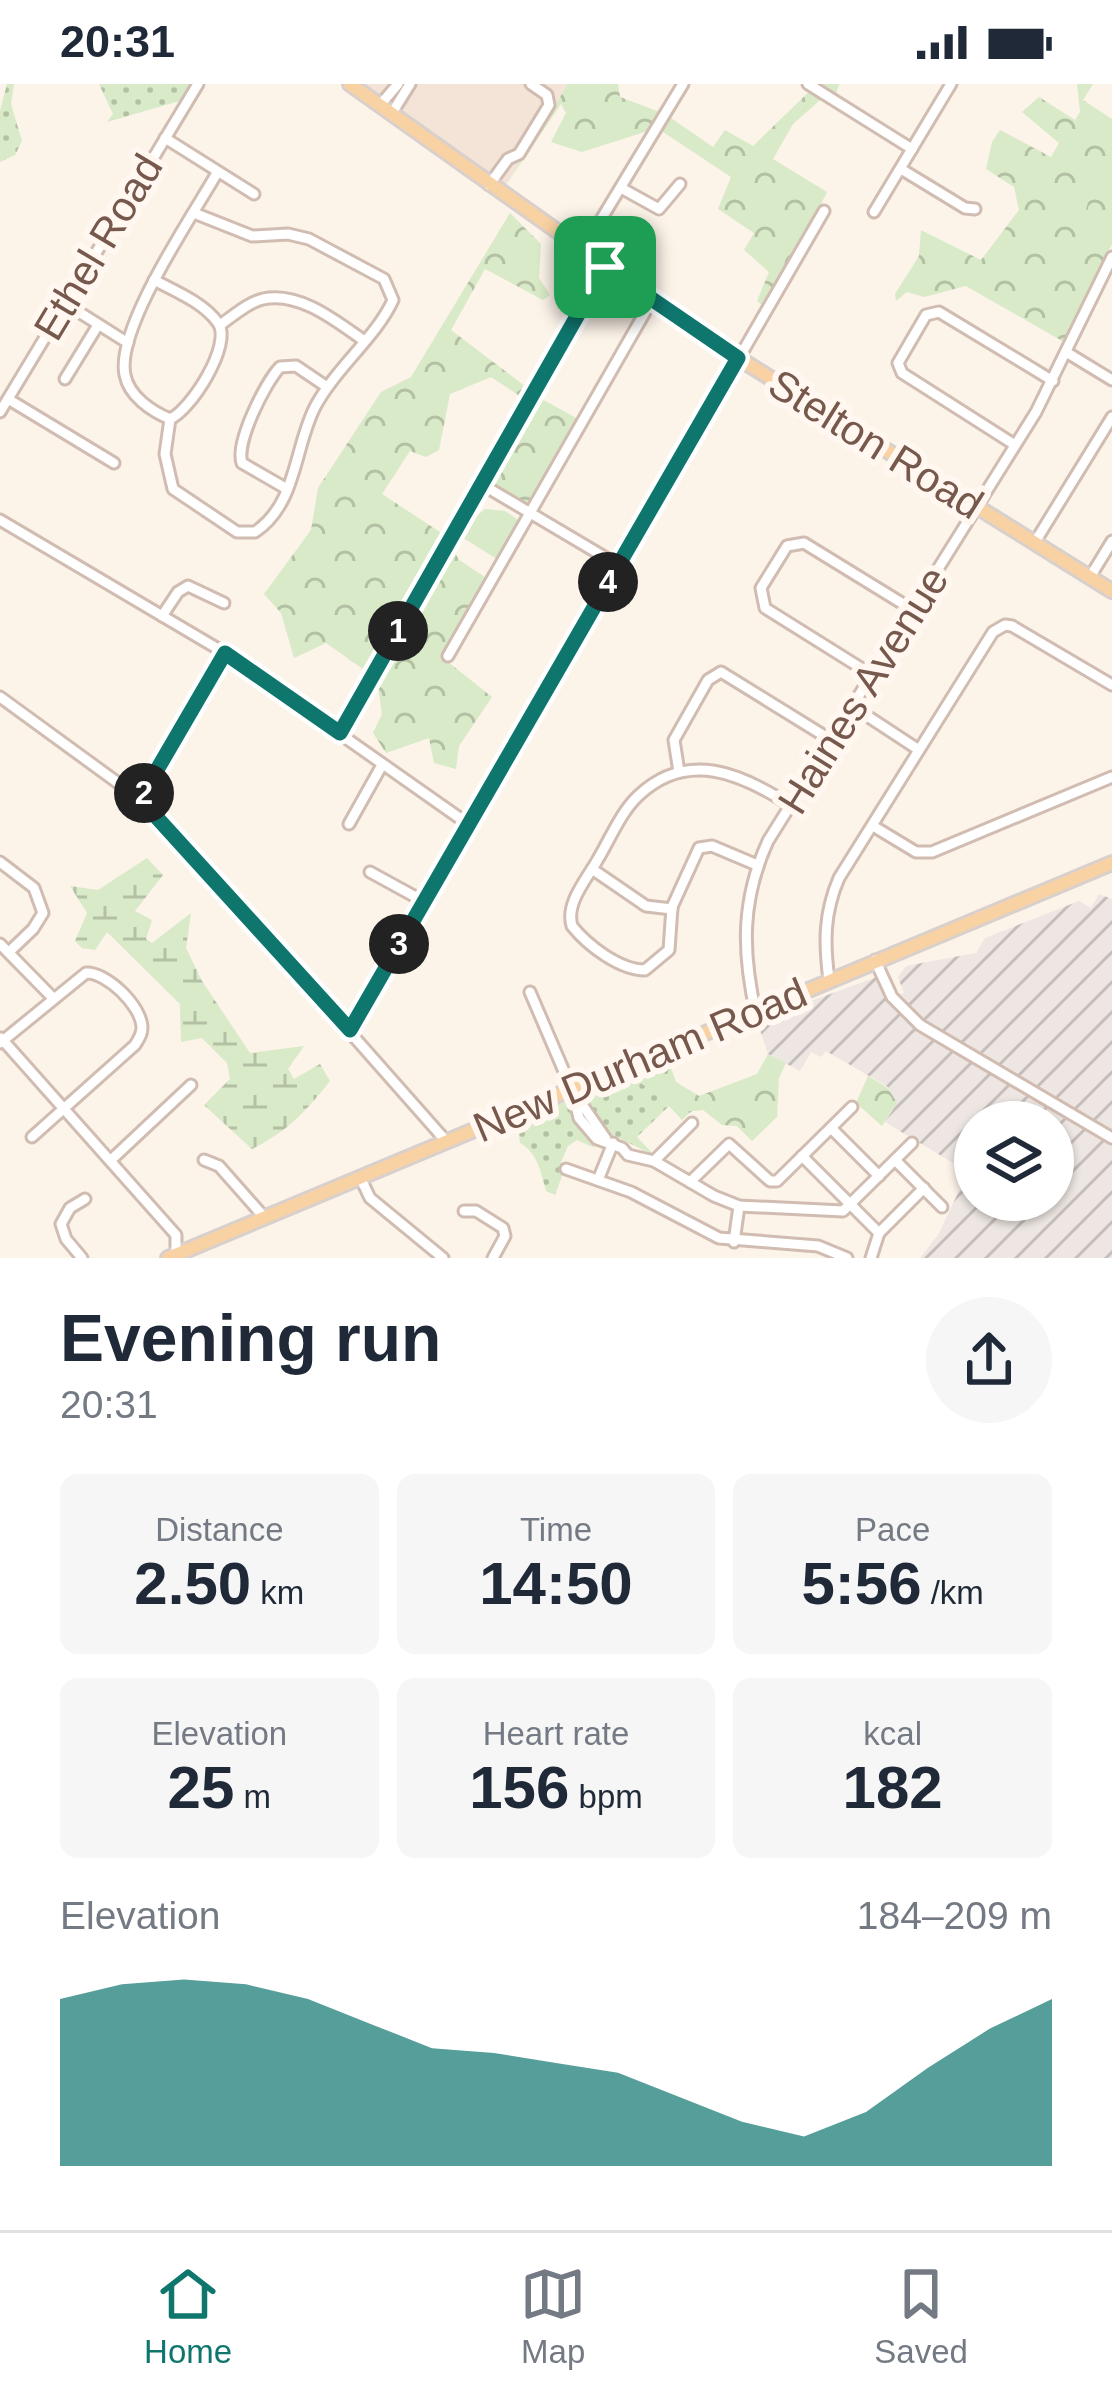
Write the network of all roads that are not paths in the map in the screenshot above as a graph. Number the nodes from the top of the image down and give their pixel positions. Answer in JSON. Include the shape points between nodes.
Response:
{"nodes":[{"id":1,"x":197,"y":84,"type":"edge"},
{"id":2,"x":350,"y":84,"type":"edge"},
{"id":3,"x":398,"y":84,"type":"edge"},
{"id":4,"x":410,"y":84,"type":"edge"},
{"id":5,"x":531,"y":84,"type":"edge"},
{"id":6,"x":683,"y":84,"type":"edge"},
{"id":7,"x":808,"y":84,"type":"edge"},
{"id":8,"x":951,"y":84,"type":"edge"},
{"id":9,"x":386,"y":109,"type":"junction"},
{"id":10,"x":165,"y":138,"type":"junction"},
{"id":11,"x":912,"y":149,"type":"junction"},
{"id":12,"x":901,"y":169,"type":"junction"},
{"id":13,"x":217,"y":173,"type":"junction"},
{"id":14,"x":680,"y":184,"type":"dead end"},
{"id":15,"x":489,"y":185,"type":"junction"},
{"id":16,"x":621,"y":188,"type":"junction"},
{"id":17,"x":254,"y":194,"type":"dead end"},
{"id":18,"x":975,"y":209,"type":"dead end"},
{"id":19,"x":824,"y":212,"type":"dead end"},
{"id":20,"x":874,"y":212,"type":"dead end"},
{"id":21,"x":194,"y":213,"type":"junction"},
{"id":22,"x":582,"y":251,"type":"junction"},
{"id":23,"x":1112,"y":257,"type":"edge"},
{"id":24,"x":605,"y":267,"type":"junction"},
{"id":25,"x":154,"y":280,"type":"junction"},
{"id":26,"x":652,"y":300,"type":"junction"},
{"id":27,"x":63,"y":302,"type":"junction"},
{"id":28,"x":98,"y":325,"type":"junction"},
{"id":29,"x":220,"y":325,"type":"junction"},
{"id":30,"x":363,"y":340,"type":"junction"},
{"id":31,"x":128,"y":343,"type":"junction"},
{"id":32,"x":1066,"y":352,"type":"junction"},
{"id":33,"x":738,"y":358,"type":"junction"},
{"id":34,"x":65,"y":379,"type":"dead end"},
{"id":35,"x":1112,"y":380,"type":"edge"},
{"id":36,"x":1053,"y":381,"type":"junction"},
{"id":37,"x":327,"y":387,"type":"junction"},
{"id":38,"x":8,"y":399,"type":"junction"},
{"id":39,"x":0,"y":412,"type":"edge"},
{"id":40,"x":1112,"y":417,"type":"edge"},
{"id":41,"x":170,"y":419,"type":"junction"},
{"id":42,"x":1016,"y":445,"type":"junction"},
{"id":43,"x":114,"y":463,"type":"dead end"},
{"id":44,"x":483,"y":485,"type":"junction"},
{"id":45,"x":287,"y":489,"type":"junction"},
{"id":46,"x":978,"y":506,"type":"junction"},
{"id":47,"x":529,"y":512,"type":"junction"},
{"id":48,"x":0,"y":520,"type":"edge"},
{"id":49,"x":1036,"y":542,"type":"junction"},
{"id":50,"x":1112,"y":542,"type":"edge"},
{"id":51,"x":618,"y":566,"type":"junction"},
{"id":52,"x":1090,"y":578,"type":"junction"},
{"id":53,"x":1112,"y":591,"type":"edge"},
{"id":54,"x":224,"y":603,"type":"dead end"},
{"id":55,"x":913,"y":610,"type":"junction"},
{"id":56,"x":163,"y":616,"type":"junction"},
{"id":57,"x":225,"y":653,"type":"junction"},
{"id":58,"x":448,"y":656,"type":"dead end"},
{"id":59,"x":872,"y":675,"type":"junction"},
{"id":60,"x":1112,"y":685,"type":"edge"},
{"id":61,"x":0,"y":697,"type":"edge"},
{"id":62,"x":852,"y":706,"type":"junction"},
{"id":63,"x":340,"y":733,"type":"junction"},
{"id":64,"x":831,"y":740,"type":"junction"},
{"id":65,"x":919,"y":750,"type":"junction"},
{"id":66,"x":382,"y":765,"type":"junction"},
{"id":67,"x":679,"y":772,"type":"junction"},
{"id":68,"x":1112,"y":776,"type":"edge"},
{"id":69,"x":140,"y":799,"type":"junction"},
{"id":70,"x":790,"y":805,"type":"junction"},
{"id":71,"x":349,"y":824,"type":"dead end"},
{"id":72,"x":468,"y":824,"type":"junction"},
{"id":73,"x":873,"y":826,"type":"junction"},
{"id":74,"x":0,"y":862,"type":"edge"},
{"id":75,"x":1112,"y":863,"type":"edge"},
{"id":76,"x":757,"y":865,"type":"junction"},
{"id":77,"x":592,"y":869,"type":"junction"},
{"id":78,"x":370,"y":872,"type":"dead end"},
{"id":79,"x":423,"y":901,"type":"junction"},
{"id":80,"x":672,"y":909,"type":"junction"},
{"id":81,"x":4,"y":948,"type":"edge"},
{"id":82,"x":875,"y":961,"type":"junction"},
{"id":83,"x":829,"y":980,"type":"junction"},
{"id":84,"x":530,"y":992,"type":"dead end"},
{"id":85,"x":52,"y":998,"type":"junction"},
{"id":86,"x":756,"y":1014,"type":"junction"},
{"id":87,"x":350,"y":1030,"type":"junction"},
{"id":88,"x":1,"y":1040,"type":"edge"},
{"id":89,"x":191,"y":1085,"type":"dead end"},
{"id":90,"x":572,"y":1090,"type":"junction"},
{"id":91,"x":852,"y":1107,"type":"dead end"},
{"id":92,"x":64,"y":1108,"type":"junction"},
{"id":93,"x":692,"y":1123,"type":"dead end"},
{"id":94,"x":831,"y":1128,"type":"junction"},
{"id":95,"x":32,"y":1136,"type":"dead end"},
{"id":96,"x":1112,"y":1138,"type":"edge"},
{"id":97,"x":446,"y":1141,"type":"junction"},
{"id":98,"x":610,"y":1142,"type":"junction"},
{"id":99,"x":912,"y":1143,"type":"dead end"},
{"id":100,"x":802,"y":1156,"type":"junction"},
{"id":101,"x":111,"y":1160,"type":"junction"},
{"id":102,"x":204,"y":1160,"type":"dead end"},
{"id":103,"x":895,"y":1160,"type":"junction"},
{"id":104,"x":654,"y":1161,"type":"junction"},
{"id":105,"x":566,"y":1169,"type":"dead end"},
{"id":106,"x":879,"y":1176,"type":"junction"},
{"id":107,"x":360,"y":1178,"type":"junction"},
{"id":108,"x":598,"y":1180,"type":"junction"},
{"id":109,"x":690,"y":1182,"type":"junction"},
{"id":110,"x":924,"y":1188,"type":"junction"},
{"id":111,"x":85,"y":1199,"type":"dead end"},
{"id":112,"x":850,"y":1205,"type":"junction"},
{"id":113,"x":739,"y":1206,"type":"junction"},
{"id":114,"x":943,"y":1207,"type":"dead end"},
{"id":115,"x":464,"y":1211,"type":"dead end"},
{"id":116,"x":264,"y":1217,"type":"junction"},
{"id":117,"x":879,"y":1232,"type":"junction"},
{"id":118,"x":734,"y":1242,"type":"junction"},
{"id":119,"x":796,"y":1252,"type":"edge"},
{"id":120,"x":173,"y":1257,"type":"edge"},
{"id":121,"x":82,"y":1258,"type":"edge"},
{"id":122,"x":443,"y":1258,"type":"edge"},
{"id":123,"x":493,"y":1258,"type":"edge"},
{"id":124,"x":847,"y":1258,"type":"edge"},
{"id":125,"x":871,"y":1258,"type":"edge"}],
"edges":[{"from":1,"to":10,"type":"street","name":"Ethel Road"},
{"from":2,"to":9,"type":"main road","name":"Stelton Road"},
{"from":3,"to":9,"type":"street"},
{"from":4,"to":9,"type":"street"},
{"from":5,"to":15,"type":"street","via":[[549,105]]},
{"from":6,"to":16,"type":"street"},
{"from":7,"to":11,"type":"street"},
{"from":8,"to":11,"type":"street"},
{"from":9,"to":15,"type":"main road","name":"Stelton Road"},
{"from":10,"to":13,"type":"street"},
{"from":10,"to":27,"type":"street","name":"Ethel Road"},
{"from":11,"to":12,"type":"street"},
{"from":12,"to":18,"type":"street"},
{"from":12,"to":20,"type":"street"},
{"from":13,"to":17,"type":"street"},
{"from":13,"to":21,"type":"street"},
{"from":14,"to":16,"type":"street","via":[[658,209]]},
{"from":15,"to":22,"type":"main road","name":"Stelton Road"},
{"from":16,"to":22,"type":"street"},
{"from":19,"to":33,"type":"street"},
{"from":21,"to":25,"type":"street"},
{"from":21,"to":30,"type":"street","via":[[252,236],[309,238],[384,279],[393,300]]},
{"from":22,"to":24,"type":"main road","name":"Stelton Road"},
{"from":23,"to":32,"type":"street","name":"Haines Avenue"},
{"from":24,"to":26,"type":"main road","name":"Stelton Road"},
{"from":24,"to":44,"type":"street"},
{"from":25,"to":29,"type":"street"},
{"from":25,"to":31,"type":"street"},
{"from":26,"to":33,"type":"main road","name":"Stelton Road"},
{"from":26,"to":47,"type":"street"},
{"from":27,"to":28,"type":"street"},
{"from":27,"to":38,"type":"street","name":"Ethel Road"},
{"from":28,"to":31,"type":"street"},
{"from":28,"to":34,"type":"street"},
{"from":29,"to":30,"type":"street","via":[[274,298],[320,310]]},
{"from":29,"to":41,"type":"street","via":[[204,382]]},
{"from":30,"to":37,"type":"street"},
{"from":31,"to":41,"type":"street","via":[[128,386]]},
{"from":32,"to":35,"type":"street"},
{"from":32,"to":36,"type":"street","name":"Haines Avenue"},
{"from":33,"to":46,"type":"main road","name":"Stelton Road"},
{"from":33,"to":51,"type":"street"},
{"from":36,"to":42,"type":"street","name":"Haines Avenue"},
{"from":36,"to":42,"type":"street","via":[[938,311],[926,315],[902,352],[902,373]]},
{"from":37,"to":45,"type":"street"},
{"from":37,"to":45,"type":"street","via":[[296,367],[280,367],[242,439],[242,463]]},
{"from":38,"to":39,"type":"street","name":"Ethel Road"},
{"from":38,"to":43,"type":"street"},
{"from":40,"to":49,"type":"street"},
{"from":41,"to":45,"type":"street","via":[[164,454],[173,489],[237,532],[262,528]]},
{"from":42,"to":46,"type":"street","name":"Haines Avenue"},
{"from":44,"to":47,"type":"street"},
{"from":44,"to":63,"type":"street"},
{"from":46,"to":49,"type":"main road","name":"Stelton Road"},
{"from":46,"to":55,"type":"street","name":"Haines Avenue"},
{"from":47,"to":51,"type":"street"},
{"from":47,"to":58,"type":"street"},
{"from":48,"to":56,"type":"street"},
{"from":49,"to":52,"type":"main road","name":"Stelton Road"},
{"from":50,"to":52,"type":"street"},
{"from":51,"to":72,"type":"street"},
{"from":52,"to":53,"type":"main road","name":"Stelton Road"},
{"from":54,"to":56,"type":"street","via":[[188,586]]},
{"from":55,"to":59,"type":"street","name":"Haines Avenue"},
{"from":55,"to":59,"type":"street","via":[[804,543],[787,546],[761,588],[763,605]]},
{"from":56,"to":57,"type":"street"},
{"from":57,"to":63,"type":"street"},
{"from":57,"to":69,"type":"street"},
{"from":59,"to":62,"type":"street","name":"Haines Avenue"},
{"from":60,"to":65,"type":"street","via":[[1012,626],[999,627]]},
{"from":61,"to":69,"type":"street"},
{"from":62,"to":64,"type":"street","name":"Haines Avenue"},
{"from":62,"to":65,"type":"street"},
{"from":63,"to":66,"type":"street"},
{"from":64,"to":67,"type":"street","via":[[722,673],[708,680],[674,740]]},
{"from":64,"to":70,"type":"street","name":"Haines Avenue"},
{"from":65,"to":73,"type":"street"},
{"from":66,"to":71,"type":"street"},
{"from":66,"to":72,"type":"street"},
{"from":67,"to":70,"type":"street","via":[[730,773]]},
{"from":67,"to":77,"type":"street","via":[[639,795]]},
{"from":68,"to":73,"type":"street","via":[[932,852],[916,852]]},
{"from":69,"to":87,"type":"street"},
{"from":70,"to":76,"type":"street","name":"Haines Avenue"},
{"from":72,"to":79,"type":"street"},
{"from":73,"to":83,"type":"street","via":[[830,898]]},
{"from":74,"to":81,"type":"street","via":[[34,888],[43,913]]},
{"from":75,"to":82,"type":"main road","name":"New Durham Road"},
{"from":76,"to":80,"type":"street","via":[[699,848]]},
{"from":76,"to":86,"type":"street","name":"Haines Avenue","via":[[745,924]]},
{"from":77,"to":80,"type":"street","via":[[646,905]]},
{"from":77,"to":80,"type":"street","via":[[572,904],[572,926],[628,968],[651,968],[669,950]]},
{"from":78,"to":79,"type":"street"},
{"from":79,"to":87,"type":"street"},
{"from":81,"to":85,"type":"street"},
{"from":82,"to":83,"type":"main road","name":"New Durham Road"},
{"from":82,"to":96,"type":"street","via":[[892,997],[920,1025]]},
{"from":83,"to":86,"type":"main road","name":"New Durham Road"},
{"from":84,"to":90,"type":"street"},
{"from":85,"to":88,"type":"street"},
{"from":85,"to":92,"type":"street","via":[[96,973],[142,1024],[135,1046]]},
{"from":86,"to":90,"type":"main road","name":"New Durham Road"},
{"from":87,"to":97,"type":"street"},
{"from":88,"to":92,"type":"street"},
{"from":89,"to":101,"type":"street"},
{"from":90,"to":97,"type":"main road","name":"New Durham Road"},
{"from":90,"to":98,"type":"street"},
{"from":91,"to":94,"type":"street"},
{"from":92,"to":95,"type":"street"},
{"from":92,"to":101,"type":"street"},
{"from":93,"to":104,"type":"street"},
{"from":94,"to":100,"type":"street"},
{"from":94,"to":106,"type":"street"},
{"from":97,"to":107,"type":"main road","name":"New Durham Road"},
{"from":98,"to":104,"type":"street"},
{"from":98,"to":108,"type":"street"},
{"from":99,"to":103,"type":"street"},
{"from":100,"to":109,"type":"street","via":[[774,1182],[729,1144]]},
{"from":100,"to":112,"type":"street"},
{"from":101,"to":120,"type":"street","via":[[176,1234]]},
{"from":102,"to":116,"type":"street"},
{"from":103,"to":106,"type":"street"},
{"from":103,"to":110,"type":"street"},
{"from":104,"to":109,"type":"street"},
{"from":105,"to":108,"type":"street"},
{"from":106,"to":112,"type":"street"},
{"from":107,"to":116,"type":"main road","name":"New Durham Road"},
{"from":107,"to":122,"type":"street","via":[[370,1198]]},
{"from":108,"to":118,"type":"street"},
{"from":109,"to":113,"type":"street"},
{"from":110,"to":114,"type":"street"},
{"from":110,"to":117,"type":"street"},
{"from":111,"to":121,"type":"street","via":[[61,1224]]},
{"from":112,"to":113,"type":"street"},
{"from":112,"to":117,"type":"street"},
{"from":113,"to":118,"type":"street"},
{"from":115,"to":123,"type":"street","via":[[503,1228]]},
{"from":116,"to":120,"type":"main road","name":"New Durham Road"},
{"from":117,"to":125,"type":"street"},
{"from":118,"to":119,"type":"street"},
{"from":119,"to":124,"type":"street","via":[[827,1248]]}]}
